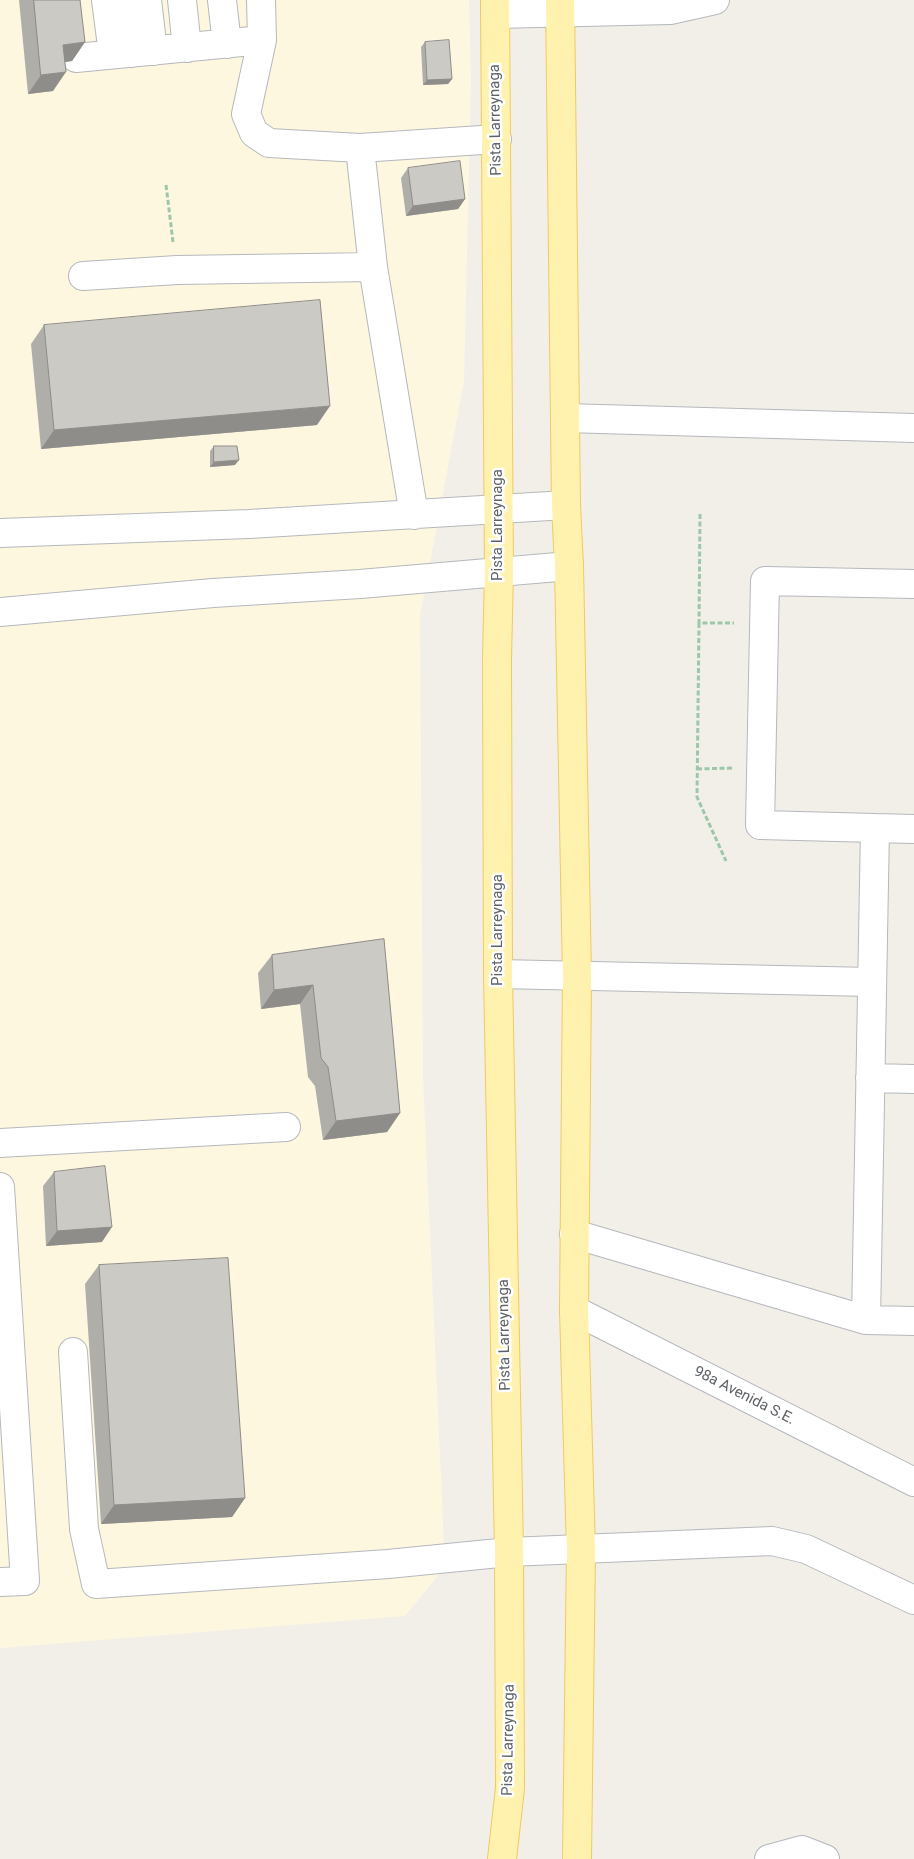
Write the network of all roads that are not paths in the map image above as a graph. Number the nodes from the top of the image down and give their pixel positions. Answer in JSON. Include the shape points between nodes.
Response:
{"nodes":[{"id":1,"x":106,"y":0,"type":"edge"},
{"id":2,"x":126,"y":0,"type":"edge"},
{"id":3,"x":147,"y":0,"type":"edge"},
{"id":4,"x":165,"y":0,"type":"edge"},
{"id":5,"x":182,"y":0,"type":"edge"},
{"id":6,"x":201,"y":0,"type":"edge"},
{"id":7,"x":222,"y":0,"type":"edge"},
{"id":8,"x":260,"y":0,"type":"edge"},
{"id":9,"x":715,"y":0,"type":"edge"},
{"id":10,"x":560,"y":6,"type":"edge"},
{"id":11,"x":495,"y":7,"type":"edge"},
{"id":12,"x":79,"y":31,"type":"edge"},
{"id":13,"x":262,"y":40,"type":"junction"},
{"id":14,"x":151,"y":51,"type":"junction"},
{"id":15,"x":497,"y":139,"type":"junction"},
{"id":16,"x":360,"y":148,"type":"junction"},
{"id":17,"x":373,"y":267,"type":"junction"},
{"id":18,"x":83,"y":276,"type":"dead end"},
{"id":19,"x":565,"y":418,"type":"junction"},
{"id":20,"x":914,"y":428,"type":"edge"},
{"id":21,"x":566,"y":505,"type":"junction"},
{"id":22,"x":498,"y":510,"type":"junction"},
{"id":23,"x":414,"y":515,"type":"junction"},
{"id":24,"x":0,"y":533,"type":"edge"},
{"id":25,"x":569,"y":566,"type":"junction"},
{"id":26,"x":499,"y":572,"type":"junction"},
{"id":27,"x":914,"y":584,"type":"edge"},
{"id":28,"x":0,"y":612,"type":"edge"},
{"id":29,"x":875,"y":828,"type":"junction"},
{"id":30,"x":914,"y":829,"type":"edge"},
{"id":31,"x":498,"y":974,"type":"junction"},
{"id":32,"x":577,"y":976,"type":"junction"},
{"id":33,"x":872,"y":982,"type":"junction"},
{"id":34,"x":870,"y":1078,"type":"junction"},
{"id":35,"x":914,"y":1079,"type":"edge"},
{"id":36,"x":286,"y":1127,"type":"dead end"},
{"id":37,"x":0,"y":1143,"type":"edge"},
{"id":38,"x":0,"y":1188,"type":"edge"},
{"id":39,"x":574,"y":1234,"type":"junction"},
{"id":40,"x":574,"y":1310,"type":"junction"},
{"id":41,"x":866,"y":1320,"type":"junction"},
{"id":42,"x":914,"y":1321,"type":"edge"},
{"id":43,"x":73,"y":1352,"type":"dead end"},
{"id":44,"x":914,"y":1482,"type":"edge"},
{"id":45,"x":581,"y":1550,"type":"junction"},
{"id":46,"x":509,"y":1552,"type":"junction"},
{"id":47,"x":12,"y":1581,"type":"edge"},
{"id":48,"x":914,"y":1600,"type":"edge"},
{"id":49,"x":502,"y":1859,"type":"edge"},
{"id":50,"x":577,"y":1859,"type":"edge"},
{"id":51,"x":769,"y":1859,"type":"edge"},
{"id":52,"x":825,"y":1859,"type":"edge"}],
"edges":[{"from":1,"to":14,"type":"street"},
{"from":2,"to":14,"type":"street"},
{"from":3,"to":14,"type":"street"},
{"from":4,"to":14,"type":"street"},
{"from":5,"to":14,"type":"street"},
{"from":6,"to":14,"type":"street"},
{"from":7,"to":14,"type":"street"},
{"from":8,"to":13,"type":"street"},
{"from":9,"to":10,"type":"street","via":[[670,10]]},
{"from":10,"to":11,"type":"street"},
{"from":10,"to":19,"type":"main road"},
{"from":11,"to":15,"type":"main road","name":"Pista Larreynaga"},
{"from":12,"to":14,"type":"street"},
{"from":13,"to":14,"type":"street"},
{"from":13,"to":16,"type":"street","via":[[246,114],[254,133],[269,143]]},
{"from":15,"to":16,"type":"street"},
{"from":15,"to":22,"type":"main road","name":"Pista Larreynaga"},
{"from":16,"to":17,"type":"street"},
{"from":17,"to":18,"type":"street","via":[[177,270]]},
{"from":17,"to":23,"type":"street"},
{"from":19,"to":20,"type":"street"},
{"from":19,"to":21,"type":"main road"},
{"from":21,"to":22,"type":"street"},
{"from":21,"to":25,"type":"main road"},
{"from":22,"to":23,"type":"street"},
{"from":22,"to":26,"type":"main road","name":"Pista Larreynaga"},
{"from":23,"to":24,"type":"street"},
{"from":25,"to":26,"type":"street"},
{"from":25,"to":32,"type":"main road"},
{"from":26,"to":28,"type":"street"},
{"from":26,"to":31,"type":"main road","name":"Pista Larreynaga"},
{"from":27,"to":29,"type":"street","via":[[765,581],[760,826]]},
{"from":29,"to":30,"type":"street"},
{"from":29,"to":33,"type":"street"},
{"from":31,"to":32,"type":"street"},
{"from":31,"to":46,"type":"main road","name":"Pista Larreynaga"},
{"from":32,"to":33,"type":"street"},
{"from":32,"to":39,"type":"main road"},
{"from":33,"to":34,"type":"street"},
{"from":34,"to":35,"type":"street"},
{"from":34,"to":41,"type":"street"},
{"from":36,"to":37,"type":"street"},
{"from":38,"to":47,"type":"street"},
{"from":39,"to":40,"type":"main road"},
{"from":39,"to":41,"type":"street"},
{"from":40,"to":44,"type":"street","name":"98a Avenida S.E."},
{"from":40,"to":45,"type":"main road"},
{"from":41,"to":42,"type":"street"},
{"from":43,"to":46,"type":"street","via":[[84,1529],[96,1584],[388,1564]]},
{"from":45,"to":46,"type":"street"},
{"from":45,"to":48,"type":"street","via":[[772,1541],[806,1549]]},
{"from":45,"to":50,"type":"main road"},
{"from":46,"to":49,"type":"main road","name":"Pista Larreynaga","via":[[510,1788]]},
{"from":51,"to":52,"type":"street","via":[[802,1850]]}]}
